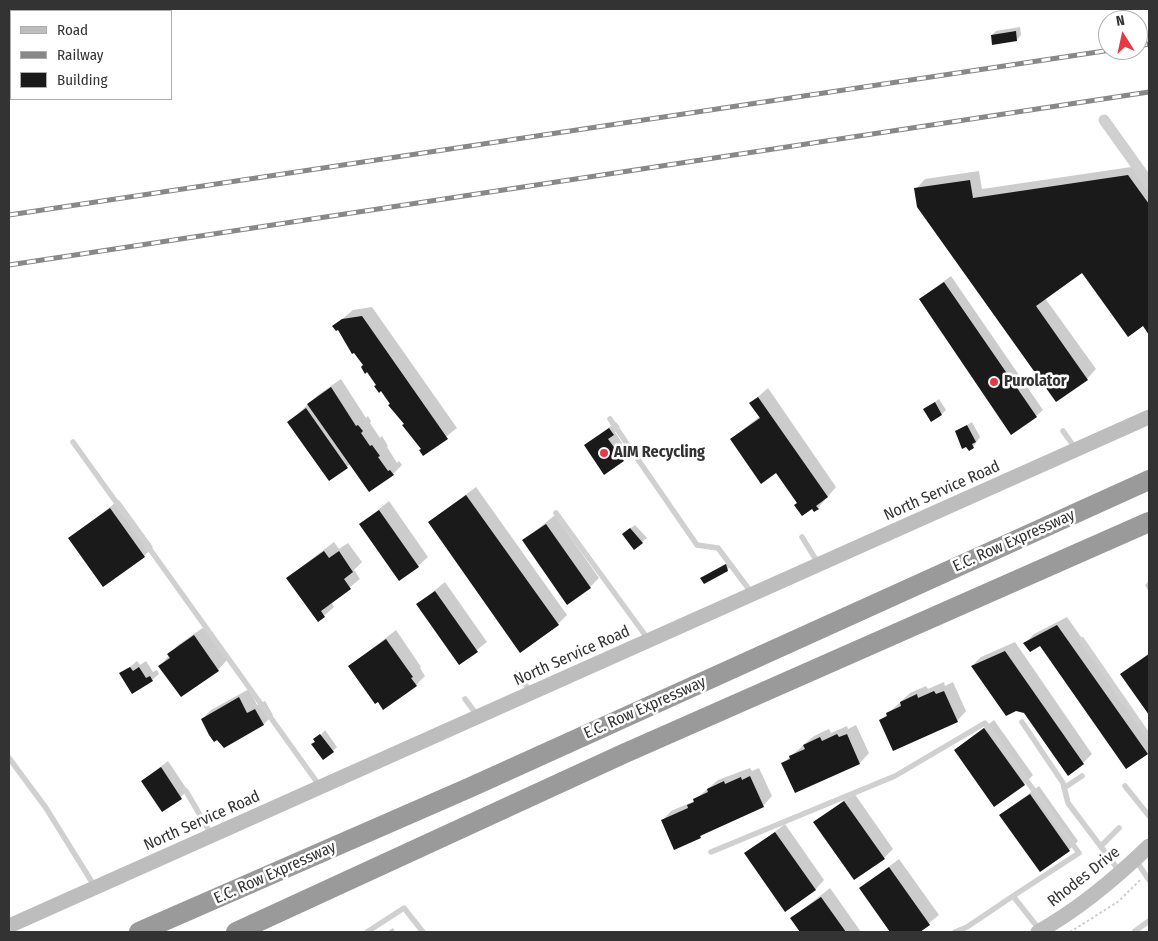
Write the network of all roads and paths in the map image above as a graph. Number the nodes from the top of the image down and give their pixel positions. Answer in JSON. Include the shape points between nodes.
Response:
{"nodes":[{"id":1,"x":1104,"y":120,"type":"dead end"},
{"id":2,"x":1149,"y":183,"type":"edge"},
{"id":3,"x":1149,"y":417,"type":"edge"},
{"id":4,"x":610,"y":418,"type":"dead end"},
{"id":5,"x":1063,"y":431,"type":"dead end"},
{"id":6,"x":73,"y":442,"type":"dead end"},
{"id":7,"x":1077,"y":450,"type":"junction"},
{"id":8,"x":1149,"y":480,"type":"edge"},
{"id":9,"x":556,"y":513,"type":"dead end"},
{"id":10,"x":1149,"y":522,"type":"edge"},
{"id":11,"x":802,"y":537,"type":"dead end"},
{"id":12,"x":820,"y":564,"type":"junction"},
{"id":13,"x":753,"y":594,"type":"junction"},
{"id":14,"x":649,"y":640,"type":"junction"},
{"id":15,"x":1082,"y":640,"type":"dead end"},
{"id":16,"x":517,"y":673,"type":"dead end"},
{"id":17,"x":532,"y":693,"type":"junction"},
{"id":18,"x":465,"y":699,"type":"dead end"},
{"id":19,"x":478,"y":717,"type":"junction"},
{"id":20,"x":1022,"y":722,"type":"dead end"},
{"id":21,"x":1149,"y":736,"type":"edge"},
{"id":22,"x":9,"y":758,"type":"edge"},
{"id":23,"x":1082,"y":776,"type":"dead end"},
{"id":24,"x":1125,"y":786,"type":"dead end"},
{"id":25,"x":321,"y":787,"type":"junction"},
{"id":26,"x":1064,"y":788,"type":"junction"},
{"id":27,"x":186,"y":791,"type":"dead end"},
{"id":28,"x":1149,"y":816,"type":"edge"},
{"id":29,"x":1120,"y":828,"type":"dead end"},
{"id":30,"x":212,"y":836,"type":"junction"},
{"id":31,"x":1101,"y":846,"type":"junction"},
{"id":32,"x":1149,"y":846,"type":"edge"},
{"id":33,"x":711,"y":852,"type":"dead end"},
{"id":34,"x":1135,"y":859,"type":"junction"},
{"id":35,"x":1121,"y":873,"type":"junction"},
{"id":36,"x":1140,"y":879,"type":"dead end"},
{"id":37,"x":1149,"y":880,"type":"edge"},
{"id":38,"x":95,"y":888,"type":"junction"},
{"id":39,"x":1013,"y":896,"type":"junction"},
{"id":40,"x":1149,"y":921,"type":"edge"},
{"id":41,"x":9,"y":926,"type":"edge"},
{"id":42,"x":969,"y":930,"type":"edge"},
{"id":43,"x":1135,"y":930,"type":"dead end"},
{"id":44,"x":142,"y":931,"type":"edge"},
{"id":45,"x":1041,"y":931,"type":"edge"},
{"id":46,"x":236,"y":932,"type":"edge"},
{"id":47,"x":367,"y":932,"type":"edge"},
{"id":48,"x":423,"y":932,"type":"edge"},
{"id":49,"x":955,"y":932,"type":"edge"},
{"id":50,"x":1070,"y":932,"type":"edge"}],
"edges":[{"from":1,"to":2,"type":"street"},
{"from":3,"to":7,"type":"street","name":"North Service Road"},
{"from":4,"to":13,"type":"lane","via":[[696,545],[718,548]]},
{"from":5,"to":7,"type":"lane"},
{"from":6,"to":25,"type":"lane"},
{"from":7,"to":12,"type":"street","name":"North Service Road"},
{"from":8,"to":44,"type":"highway","name":"E.C. Row Expressway","via":[[471,787]]},
{"from":9,"to":14,"type":"lane"},
{"from":10,"to":46,"type":"highway","name":"E.C. Row Expressway","via":[[623,754]]},
{"from":11,"to":12,"type":"lane"},
{"from":12,"to":13,"type":"street","name":"North Service Road"},
{"from":13,"to":14,"type":"street","name":"North Service Road"},
{"from":14,"to":17,"type":"street","name":"North Service Road"},
{"from":15,"to":21,"type":"lane"},
{"from":16,"to":17,"type":"lane"},
{"from":17,"to":19,"type":"street","name":"North Service Road"},
{"from":18,"to":19,"type":"lane"},
{"from":19,"to":25,"type":"street","name":"North Service Road"},
{"from":20,"to":26,"type":"lane"},
{"from":22,"to":38,"type":"lane","via":[[46,808]]},
{"from":23,"to":26,"type":"lane"},
{"from":24,"to":28,"type":"lane"},
{"from":25,"to":30,"type":"street","name":"North Service Road"},
{"from":26,"to":31,"type":"lane","via":[[1068,803]]},
{"from":27,"to":30,"type":"lane"},
{"from":29,"to":31,"type":"lane"},
{"from":30,"to":38,"type":"street","name":"North Service Road"},
{"from":31,"to":35,"type":"lane"},
{"from":32,"to":34,"type":"street","name":"Rhodes Drive"},
{"from":33,"to":39,"type":"lane","via":[[895,776],[985,723],[1079,853]]},
{"from":34,"to":35,"type":"street","name":"Rhodes Drive"},
{"from":34,"to":37,"type":"lane"},
{"from":35,"to":45,"type":"street","name":"Rhodes Drive"},
{"from":36,"to":50,"type":"path","via":[[1119,901]]},
{"from":38,"to":41,"type":"street","name":"North Service Road"},
{"from":39,"to":42,"type":"lane"},
{"from":39,"to":45,"type":"lane"},
{"from":40,"to":43,"type":"lane"},
{"from":42,"to":49,"type":"lane"},
{"from":47,"to":48,"type":"lane","via":[[404,908]]}]}
